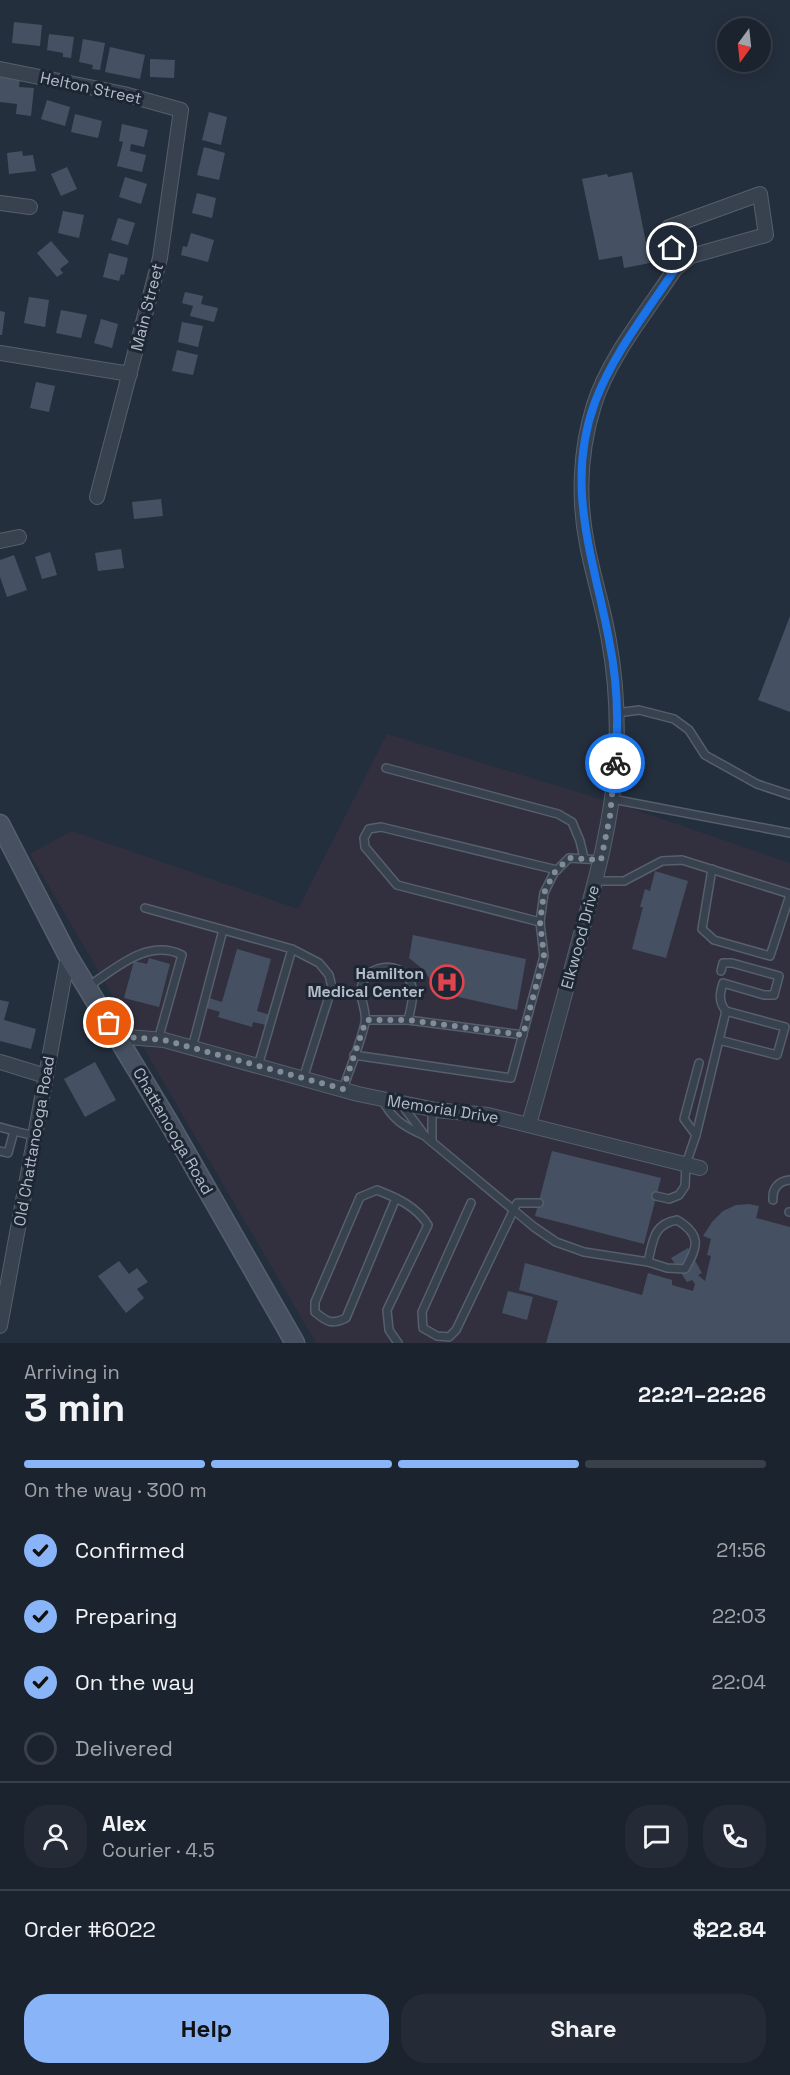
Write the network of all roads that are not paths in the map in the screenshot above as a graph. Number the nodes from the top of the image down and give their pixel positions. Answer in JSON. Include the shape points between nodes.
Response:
{"nodes":[{"id":1,"x":0,"y":69,"type":"edge"},
{"id":2,"x":181,"y":110,"type":"joint"},
{"id":3,"x":0,"y":203,"type":"edge"},
{"id":4,"x":30,"y":207,"type":"dead end"},
{"id":5,"x":675,"y":269,"type":"junction"},
{"id":6,"x":0,"y":353,"type":"edge"},
{"id":7,"x":130,"y":374,"type":"junction"},
{"id":8,"x":97,"y":497,"type":"dead end"},
{"id":9,"x":19,"y":537,"type":"dead end"},
{"id":10,"x":0,"y":541,"type":"edge"},
{"id":11,"x":616,"y":713,"type":"junction"},
{"id":12,"x":386,"y":768,"type":"dead end"},
{"id":13,"x":790,"y":795,"type":"edge"},
{"id":14,"x":612,"y":799,"type":"junction"},
{"id":15,"x":0,"y":824,"type":"edge"},
{"id":16,"x":790,"y":833,"type":"edge"},
{"id":17,"x":584,"y":858,"type":"junction"},
{"id":18,"x":601,"y":860,"type":"junction"},
{"id":19,"x":712,"y":869,"type":"junction"},
{"id":20,"x":557,"y":870,"type":"junction"},
{"id":21,"x":595,"y":881,"type":"junction"},
{"id":22,"x":790,"y":895,"type":"edge"},
{"id":23,"x":145,"y":908,"type":"dead end"},
{"id":24,"x":540,"y":922,"type":"junction"},
{"id":25,"x":223,"y":930,"type":"junction"},
{"id":26,"x":292,"y":949,"type":"junction"},
{"id":27,"x":68,"y":956,"type":"junction"},
{"id":28,"x":721,"y":971,"type":"dead end"},
{"id":29,"x":87,"y":987,"type":"junction"},
{"id":30,"x":726,"y":1011,"type":"junction"},
{"id":31,"x":366,"y":1020,"type":"junction"},
{"id":32,"x":408,"y":1020,"type":"junction"},
{"id":33,"x":523,"y":1035,"type":"junction"},
{"id":34,"x":116,"y":1036,"type":"junction"},
{"id":35,"x":158,"y":1040,"type":"junction"},
{"id":36,"x":719,"y":1040,"type":"junction"},
{"id":37,"x":192,"y":1048,"type":"junction"},
{"id":38,"x":354,"y":1055,"type":"junction"},
{"id":39,"x":0,"y":1062,"type":"edge"},
{"id":40,"x":699,"y":1063,"type":"dead end"},
{"id":41,"x":258,"y":1066,"type":"junction"},
{"id":42,"x":46,"y":1076,"type":"junction"},
{"id":43,"x":303,"y":1079,"type":"junction"},
{"id":44,"x":343,"y":1089,"type":"junction"},
{"id":45,"x":382,"y":1099,"type":"junction"},
{"id":46,"x":401,"y":1104,"type":"junction"},
{"id":47,"x":432,"y":1110,"type":"junction"},
{"id":48,"x":530,"y":1124,"type":"junction"},
{"id":49,"x":0,"y":1127,"type":"edge"},
{"id":50,"x":14,"y":1131,"type":"junction"},
{"id":51,"x":696,"y":1135,"type":"junction"},
{"id":52,"x":35,"y":1136,"type":"junction"},
{"id":53,"x":426,"y":1137,"type":"junction"},
{"id":54,"x":432,"y":1142,"type":"junction"},
{"id":55,"x":0,"y":1151,"type":"edge"},
{"id":56,"x":686,"y":1164,"type":"junction"},
{"id":57,"x":700,"y":1168,"type":"dead end"},
{"id":58,"x":790,"y":1180,"type":"edge"},
{"id":59,"x":656,"y":1196,"type":"dead end"},
{"id":60,"x":396,"y":1198,"type":"junction"},
{"id":61,"x":773,"y":1200,"type":"dead end"},
{"id":62,"x":471,"y":1203,"type":"dead end"},
{"id":63,"x":539,"y":1203,"type":"dead end"},
{"id":64,"x":515,"y":1210,"type":"junction"},
{"id":65,"x":648,"y":1262,"type":"junction"},
{"id":66,"x":0,"y":1326,"type":"edge"},
{"id":67,"x":294,"y":1343,"type":"edge"},
{"id":68,"x":398,"y":1343,"type":"edge"}],
"edges":[{"from":1,"to":2,"type":"street","name":"Helton Street","via":[[124,94]]},
{"from":2,"to":7,"type":"street","name":"Main Street","via":[[160,258]]},
{"from":3,"to":4,"type":"street"},
{"from":5,"to":5,"type":"street","name":"Elkwood Drive","via":[[669,227],[760,194],[766,235],[691,256]]},
{"from":5,"to":11,"type":"street","name":"Elkwood Drive","via":[[604,380],[594,404],[582,462],[586,543],[609,642]]},
{"from":6,"to":7,"type":"street","name":"Main Street"},
{"from":7,"to":8,"type":"street"},
{"from":9,"to":10,"type":"street"},
{"from":11,"to":13,"type":"lane","via":[[639,710],[674,719],[689,730],[705,755],[757,784]]},
{"from":11,"to":14,"type":"street","name":"Elkwood Drive"},
{"from":12,"to":17,"type":"lane","via":[[558,814],[572,822]]},
{"from":14,"to":16,"type":"lane"},
{"from":14,"to":18,"type":"street","name":"Elkwood Drive"},
{"from":15,"to":27,"type":"main road","name":"Chattanooga Road"},
{"from":17,"to":18,"type":"lane"},
{"from":17,"to":20,"type":"lane","via":[[569,858]]},
{"from":18,"to":21,"type":"street","name":"Elkwood Drive"},
{"from":19,"to":21,"type":"lane","via":[[682,860],[662,861],[624,881]]},
{"from":19,"to":22,"type":"lane"},
{"from":19,"to":22,"type":"lane","via":[[702,929],[714,940],[770,956]]},
{"from":20,"to":24,"type":"lane","via":[[544,893]]},
{"from":20,"to":24,"type":"lane","via":[[381,826],[369,829],[364,838],[365,847],[397,885]]},
{"from":21,"to":48,"type":"street","name":"Elkwood Drive"},
{"from":23,"to":25,"type":"lane"},
{"from":24,"to":33,"type":"lane","via":[[544,956]]},
{"from":25,"to":26,"type":"lane"},
{"from":25,"to":37,"type":"lane"},
{"from":26,"to":41,"type":"lane"},
{"from":26,"to":43,"type":"lane","via":[[319,963],[329,975],[332,987]]},
{"from":27,"to":29,"type":"main road","name":"Chattanooga Road"},
{"from":27,"to":42,"type":"street","name":"Old Chattanooga Road"},
{"from":28,"to":30,"type":"lane","via":[[723,963],[732,963],[779,976],[774,994],[764,995],[723,983],[719,994]]},
{"from":29,"to":34,"type":"main road","name":"Chattanooga Road"},
{"from":29,"to":35,"type":"lane","via":[[139,953],[172,950],[182,955]]},
{"from":30,"to":36,"type":"lane"},
{"from":30,"to":36,"type":"lane","via":[[785,1027],[777,1055]]},
{"from":31,"to":32,"type":"lane"},
{"from":31,"to":32,"type":"lane","via":[[360,990],[363,980],[373,970],[385,967],[409,978],[412,1002]]},
{"from":31,"to":38,"type":"lane"},
{"from":32,"to":33,"type":"lane"},
{"from":33,"to":38,"type":"lane","via":[[511,1078]]},
{"from":34,"to":35,"type":"street","name":"Memorial Drive"},
{"from":34,"to":67,"type":"main road","name":"Chattanooga Road"},
{"from":35,"to":37,"type":"street","name":"Memorial Drive"},
{"from":36,"to":51,"type":"lane"},
{"from":37,"to":41,"type":"street","name":"Memorial Drive"},
{"from":38,"to":44,"type":"lane"},
{"from":39,"to":42,"type":"street"},
{"from":40,"to":51,"type":"lane","via":[[684,1119]]},
{"from":41,"to":43,"type":"street","name":"Memorial Drive"},
{"from":42,"to":52,"type":"street","name":"Old Chattanooga Road"},
{"from":43,"to":44,"type":"street","name":"Memorial Drive"},
{"from":44,"to":45,"type":"street","name":"Memorial Drive"},
{"from":45,"to":46,"type":"street","name":"Memorial Drive"},
{"from":45,"to":53,"type":"lane","via":[[389,1114]]},
{"from":46,"to":47,"type":"street","name":"Memorial Drive"},
{"from":46,"to":53,"type":"lane"},
{"from":47,"to":48,"type":"street","name":"Memorial Drive"},
{"from":47,"to":54,"type":"lane"},
{"from":48,"to":56,"type":"street","name":"Memorial Drive"},
{"from":49,"to":50,"type":"lane"},
{"from":50,"to":52,"type":"lane"},
{"from":50,"to":55,"type":"lane","via":[[8,1154]]},
{"from":51,"to":56,"type":"lane"},
{"from":52,"to":66,"type":"street","name":"Old Chattanooga Road"},
{"from":53,"to":54,"type":"lane"},
{"from":54,"to":64,"type":"lane"},
{"from":56,"to":57,"type":"street","name":"Memorial Drive"},
{"from":56,"to":59,"type":"lane","via":[[685,1186],[679,1195],[669,1199]]},
{"from":58,"to":61,"type":"lane","via":[[776,1186]]},
{"from":60,"to":60,"type":"lane","via":[[377,1190],[360,1197],[315,1302],[315,1312],[325,1320],[337,1323],[346,1318]]},
{"from":60,"to":68,"type":"lane","via":[[422,1215],[428,1225],[387,1310],[388,1330]]},
{"from":62,"to":64,"type":"lane","via":[[422,1312],[423,1328],[437,1336],[449,1336],[456,1330]]},
{"from":63,"to":64,"type":"lane","via":[[517,1203]]},
{"from":64,"to":65,"type":"lane","via":[[556,1242],[584,1252]]},
{"from":65,"to":65,"type":"lane","via":[[685,1269],[695,1251],[693,1234],[687,1226],[678,1220],[665,1222],[657,1229]]}]}
